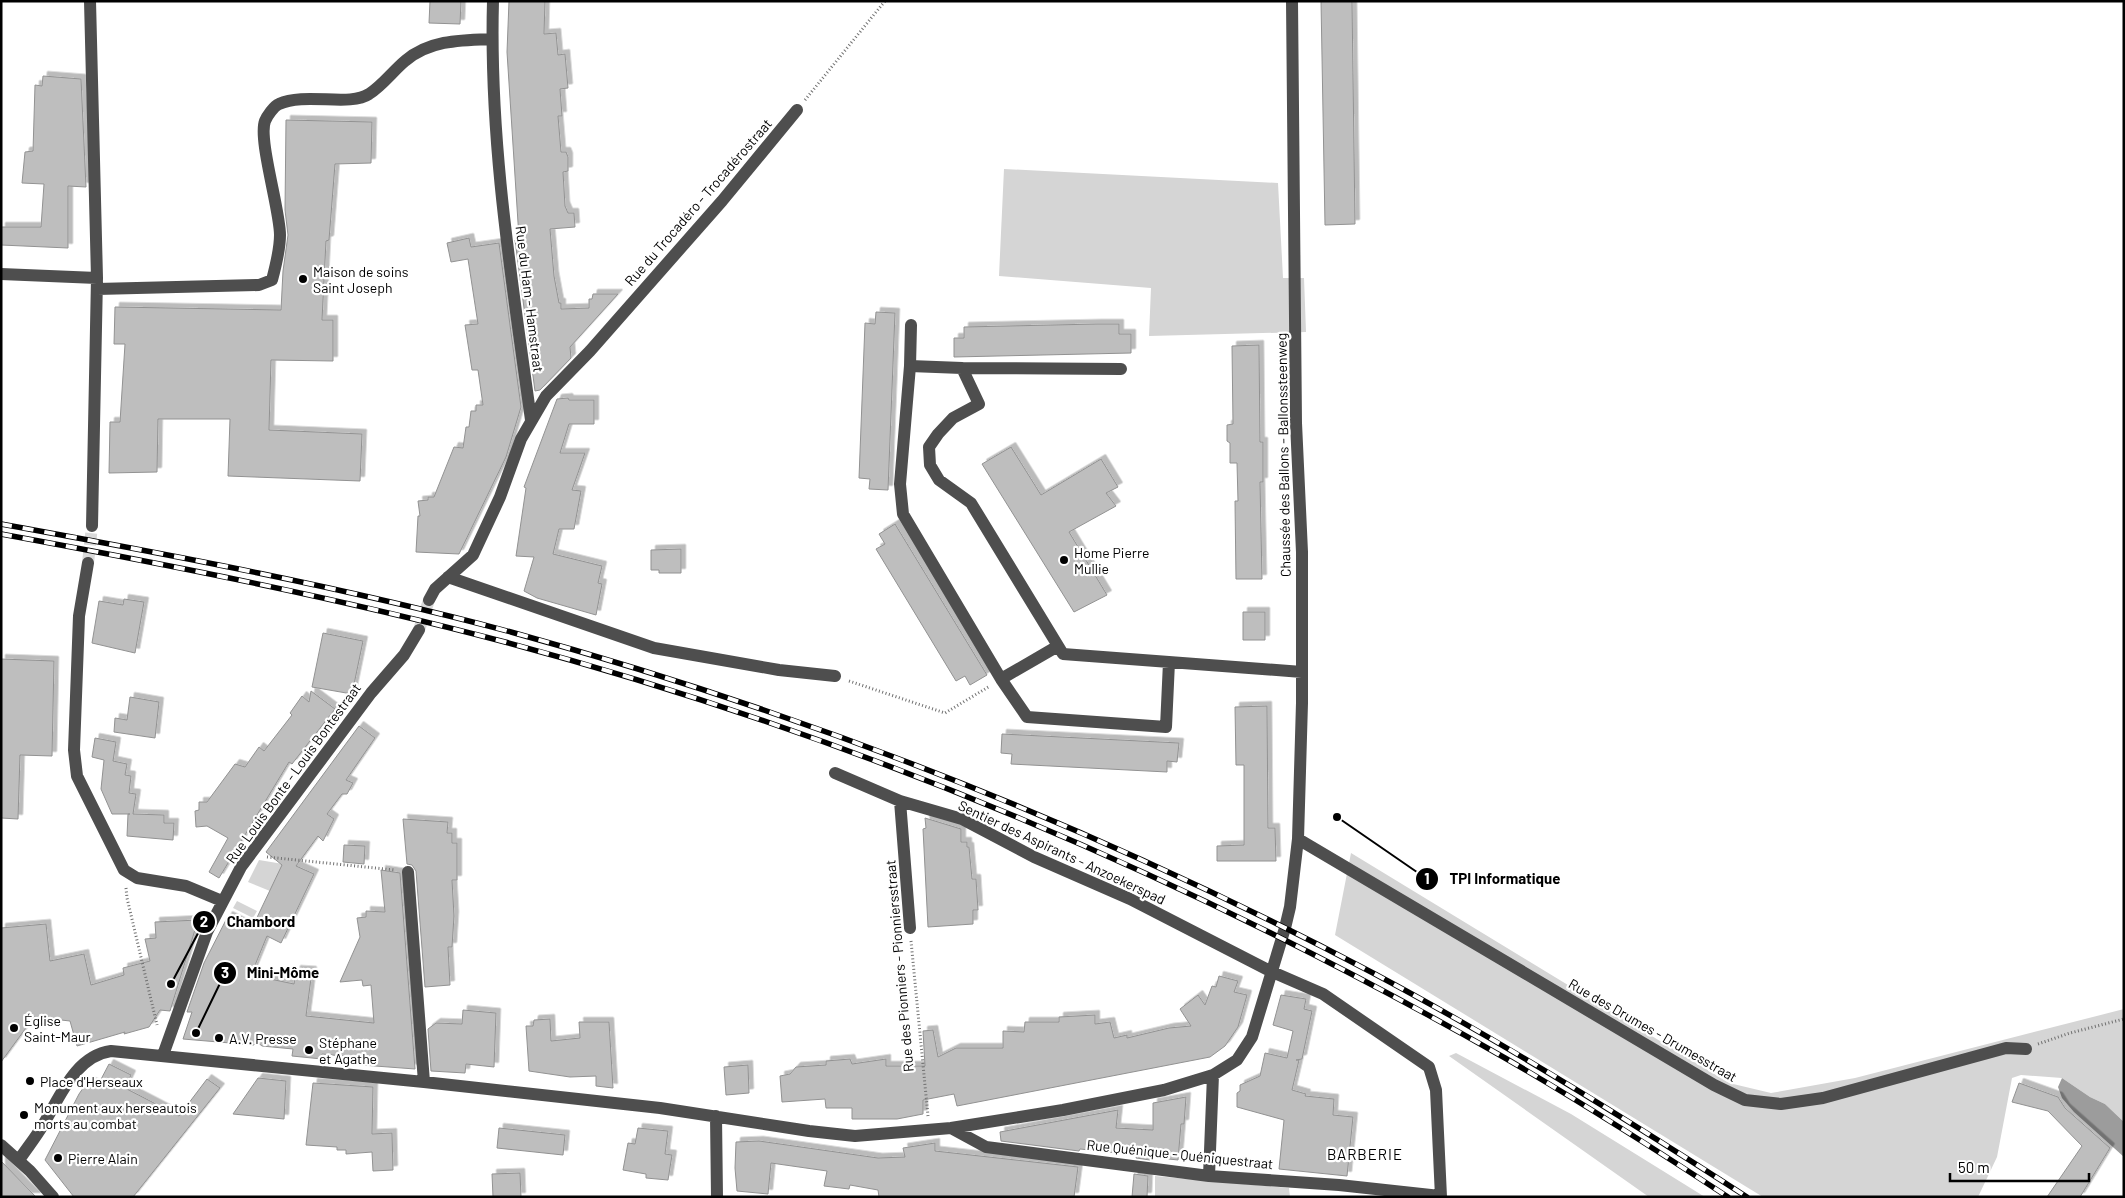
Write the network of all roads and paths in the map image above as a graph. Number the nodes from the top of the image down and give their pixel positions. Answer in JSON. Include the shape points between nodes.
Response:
{"nodes":[{"id":1,"x":90,"y":1,"type":"edge"},
{"id":2,"x":493,"y":1,"type":"edge"},
{"id":3,"x":885,"y":1,"type":"edge"},
{"id":4,"x":1292,"y":1,"type":"edge"},
{"id":5,"x":492,"y":39,"type":"junction"},
{"id":6,"x":797,"y":110,"type":"joint"},
{"id":7,"x":1,"y":274,"type":"edge"},
{"id":8,"x":97,"y":283,"type":"junction"},
{"id":9,"x":911,"y":325,"type":"dead end"},
{"id":10,"x":910,"y":366,"type":"junction"},
{"id":11,"x":962,"y":368,"type":"junction"},
{"id":12,"x":1121,"y":369,"type":"dead end"},
{"id":13,"x":530,"y":420,"type":"junction"},
{"id":14,"x":92,"y":526,"type":"tunnel mouth"},
{"id":15,"x":88,"y":563,"type":"tunnel mouth"},
{"id":16,"x":448,"y":577,"type":"junction"},
{"id":17,"x":429,"y":600,"type":"tunnel mouth"},
{"id":18,"x":419,"y":630,"type":"tunnel mouth"},
{"id":19,"x":1058,"y":646,"type":"junction"},
{"id":20,"x":1169,"y":662,"type":"junction"},
{"id":21,"x":1302,"y":672,"type":"junction"},
{"id":22,"x":835,"y":676,"type":"joint"},
{"id":23,"x":1001,"y":680,"type":"junction"},
{"id":24,"x":835,"y":773,"type":"dead end"},
{"id":25,"x":900,"y":801,"type":"junction"},
{"id":26,"x":1298,"y":838,"type":"junction"},
{"id":27,"x":248,"y":856,"type":"junction"},
{"id":28,"x":124,"y":870,"type":"junction"},
{"id":29,"x":408,"y":872,"type":"joint"},
{"id":30,"x":222,"y":901,"type":"junction"},
{"id":31,"x":910,"y":928,"type":"joint"},
{"id":32,"x":1270,"y":971,"type":"junction"},
{"id":33,"x":2124,"y":1019,"type":"edge"},
{"id":34,"x":158,"y":1028,"type":"dead end"},
{"id":35,"x":2026,"y":1049,"type":"joint"},
{"id":36,"x":164,"y":1055,"type":"junction"},
{"id":37,"x":1213,"y":1075,"type":"junction"},
{"id":38,"x":424,"y":1082,"type":"junction"},
{"id":39,"x":716,"y":1116,"type":"junction"},
{"id":40,"x":951,"y":1128,"type":"junction"},
{"id":41,"x":929,"y":1129,"type":"junction"},
{"id":42,"x":1,"y":1145,"type":"edge"},
{"id":43,"x":19,"y":1160,"type":"junction"},
{"id":44,"x":1209,"y":1176,"type":"junction"},
{"id":45,"x":1440,"y":1196,"type":"edge"},
{"id":46,"x":53,"y":1197,"type":"edge"},
{"id":47,"x":717,"y":1197,"type":"edge"}],
"edges":[{"from":1,"to":8,"type":"street"},
{"from":2,"to":5,"type":"street","name":"Rue du Ham - Hamstraat"},
{"from":3,"to":6,"type":"path"},
{"from":4,"to":21,"type":"street","name":"Chaussée des Ballons - Ballonssteenweg"},
{"from":5,"to":8,"type":"street","via":[[449,42],[423,48],[368,95],[295,98],[276,105],[264,122],[280,234],[272,280],[259,285]]},
{"from":5,"to":13,"type":"street","name":"Rue du Ham - Hamstraat","via":[[497,165]]},
{"from":6,"to":13,"type":"street","name":"Rue du Trocadéro - Trocadérostraat","via":[[722,201],[590,351],[546,396]]},
{"from":7,"to":8,"type":"street"},
{"from":8,"to":14,"type":"street"},
{"from":9,"to":10,"type":"street"},
{"from":10,"to":11,"type":"street"},
{"from":10,"to":23,"type":"street","via":[[900,484],[903,514]]},
{"from":11,"to":12,"type":"street"},
{"from":11,"to":19,"type":"street","via":[[979,404],[953,418],[938,434],[929,447],[930,464],[940,480],[971,503]]},
{"from":13,"to":16,"type":"street","via":[[473,555]]},
{"from":15,"to":28,"type":"street","via":[[79,616],[74,750],[77,776]]},
{"from":16,"to":17,"type":"street"},
{"from":16,"to":22,"type":"street","via":[[654,648],[779,670]]},
{"from":18,"to":27,"type":"street","name":"Rue Louis Bonte - Louis Bontestraat","via":[[404,655],[371,693]]},
{"from":19,"to":20,"type":"street","via":[[1063,654]]},
{"from":19,"to":23,"type":"street"},
{"from":20,"to":21,"type":"street"},
{"from":20,"to":23,"type":"street","via":[[1166,727],[1027,717]]},
{"from":21,"to":26,"type":"street","name":"Chaussée des Ballons - Ballonssteenweg"},
{"from":22,"to":23,"type":"path","via":[[945,713]]},
{"from":24,"to":25,"type":"street","name":"Sentier des Aspirants - Anzoekerspad"},
{"from":25,"to":31,"type":"street","name":"Rue des Pionniers - Pionniersstraat"},
{"from":25,"to":32,"type":"street","name":"Sentier des Aspirants - Anzoekerspad","via":[[962,819],[1034,857],[1130,899]]},
{"from":26,"to":32,"type":"street","name":"Chaussée des Ballons - Ballonssteenweg","via":[[1290,907]]},
{"from":26,"to":35,"type":"street","name":"Rue des Drumes - Drumesstraat","via":[[1714,1085],[1745,1100],[1782,1104],[1823,1098],[2006,1048]]},
{"from":27,"to":29,"type":"path"},
{"from":27,"to":30,"type":"street","name":"Rue Louis Bonte - Louis Bontestraat"},
{"from":28,"to":30,"type":"street","via":[[137,878],[186,886]]},
{"from":28,"to":34,"type":"path","via":[[126,898]]},
{"from":29,"to":38,"type":"street"},
{"from":30,"to":36,"type":"street","name":"Rue Louis Bonte - Louis Bontestraat","via":[[207,932]]},
{"from":31,"to":41,"type":"path","name":"Rue des Pionniers - Pionniersstraat"},
{"from":32,"to":37,"type":"street","name":"Chaussée des Ballons - Ballonssteenweg","via":[[1252,1037],[1238,1060]]},
{"from":32,"to":45,"type":"street","name":"Rue Quénique - Quéniquestraat","via":[[1323,994],[1429,1067],[1436,1090]]},
{"from":33,"to":35,"type":"path"},
{"from":36,"to":38,"type":"street","name":"Chaussée des Ballons - Ballonssteenweg"},
{"from":36,"to":43,"type":"street","name":"Chaussée des Ballons - Ballonssteenweg","via":[[111,1051],[88,1059],[66,1086]]},
{"from":37,"to":40,"type":"street","name":"Chaussée des Ballons - Ballonssteenweg","via":[[1164,1090]]},
{"from":37,"to":44,"type":"street"},
{"from":38,"to":39,"type":"street","name":"Chaussée des Ballons - Ballonssteenweg"},
{"from":39,"to":41,"type":"street","name":"Chaussée des Ballons - Ballonssteenweg","via":[[855,1136]]},
{"from":39,"to":47,"type":"street"},
{"from":40,"to":41,"type":"street","name":"Chaussée des Ballons - Ballonssteenweg"},
{"from":40,"to":44,"type":"street","name":"Rue Quénique - Quéniquestraat","via":[[986,1147]]},
{"from":42,"to":43,"type":"street"},
{"from":43,"to":46,"type":"street"},
{"from":44,"to":45,"type":"street","name":"Rue Quénique - Quéniquestraat"}]}
